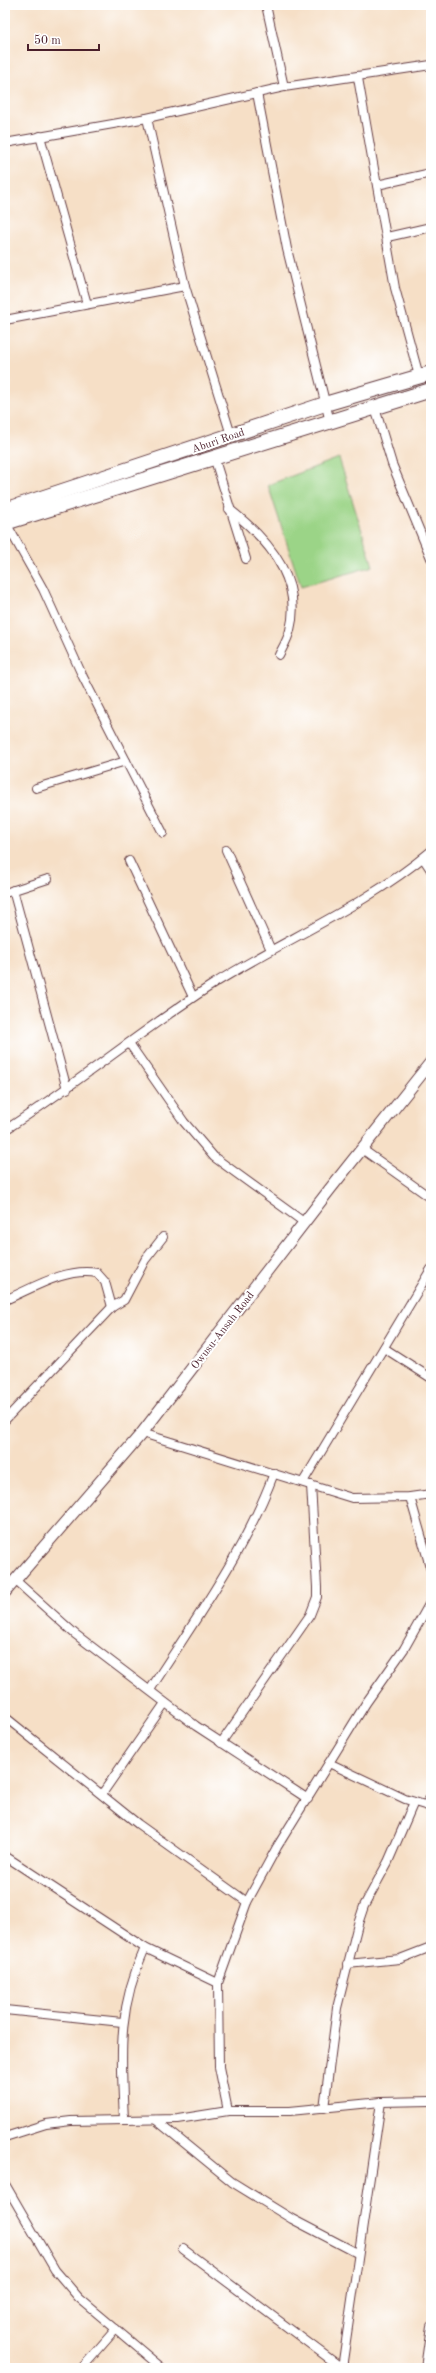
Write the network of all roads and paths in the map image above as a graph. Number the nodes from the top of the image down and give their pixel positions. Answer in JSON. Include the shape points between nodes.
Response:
{"nodes":[{"id":1,"x":266,"y":5,"type":"edge"},
{"id":2,"x":431,"y":65,"type":"edge"},
{"id":3,"x":358,"y":78,"type":"junction"},
{"id":4,"x":284,"y":87,"type":"junction"},
{"id":5,"x":258,"y":93,"type":"junction"},
{"id":6,"x":148,"y":118,"type":"junction"},
{"id":7,"x":40,"y":136,"type":"junction"},
{"id":8,"x":5,"y":143,"type":"edge"},
{"id":9,"x":431,"y":173,"type":"edge"},
{"id":10,"x":377,"y":185,"type":"junction"},
{"id":11,"x":431,"y":227,"type":"edge"},
{"id":12,"x":387,"y":237,"type":"junction"},
{"id":13,"x":185,"y":286,"type":"junction"},
{"id":14,"x":87,"y":304,"type":"junction"},
{"id":15,"x":5,"y":320,"type":"edge"},
{"id":16,"x":425,"y":374,"type":"edge"},
{"id":17,"x":431,"y":390,"type":"edge"},
{"id":18,"x":325,"y":404,"type":"junction"},
{"id":19,"x":375,"y":408,"type":"junction"},
{"id":20,"x":330,"y":422,"type":"junction"},
{"id":21,"x":231,"y":435,"type":"junction"},
{"id":22,"x":214,"y":457,"type":"junction"},
{"id":23,"x":229,"y":509,"type":"junction"},
{"id":24,"x":6,"y":519,"type":"edge"},
{"id":25,"x":431,"y":558,"type":"edge"},
{"id":26,"x":246,"y":559,"type":"dead end"},
{"id":27,"x":279,"y":655,"type":"dead end"},
{"id":28,"x":126,"y":761,"type":"junction"},
{"id":29,"x":36,"y":788,"type":"dead end"},
{"id":30,"x":163,"y":833,"type":"dead end"},
{"id":31,"x":226,"y":850,"type":"dead end"},
{"id":32,"x":431,"y":851,"type":"edge"},
{"id":33,"x":422,"y":858,"type":"junction"},
{"id":34,"x":129,"y":861,"type":"dead end"},
{"id":35,"x":431,"y":870,"type":"edge"},
{"id":36,"x":48,"y":879,"type":"dead end"},
{"id":37,"x":9,"y":892,"type":"edge"},
{"id":38,"x":271,"y":950,"type":"junction"},
{"id":39,"x":193,"y":997,"type":"junction"},
{"id":40,"x":129,"y":1042,"type":"junction"},
{"id":41,"x":431,"y":1062,"type":"edge"},
{"id":42,"x":66,"y":1089,"type":"junction"},
{"id":43,"x":5,"y":1130,"type":"edge"},
{"id":44,"x":362,"y":1149,"type":"junction"},
{"id":45,"x":431,"y":1198,"type":"edge"},
{"id":46,"x":304,"y":1223,"type":"junction"},
{"id":47,"x":163,"y":1237,"type":"dead end"},
{"id":48,"x":431,"y":1269,"type":"edge"},
{"id":49,"x":5,"y":1300,"type":"edge"},
{"id":50,"x":112,"y":1307,"type":"junction"},
{"id":51,"x":384,"y":1348,"type":"junction"},
{"id":52,"x":431,"y":1378,"type":"edge"},
{"id":53,"x":5,"y":1420,"type":"edge"},
{"id":54,"x":142,"y":1433,"type":"junction"},
{"id":55,"x":274,"y":1473,"type":"junction"},
{"id":56,"x":307,"y":1484,"type":"junction"},
{"id":57,"x":431,"y":1494,"type":"edge"},
{"id":58,"x":410,"y":1497,"type":"junction"},
{"id":59,"x":431,"y":1570,"type":"edge"},
{"id":60,"x":15,"y":1580,"type":"junction"},
{"id":61,"x":5,"y":1592,"type":"edge"},
{"id":62,"x":431,"y":1601,"type":"edge"},
{"id":63,"x":150,"y":1690,"type":"junction"},
{"id":64,"x":165,"y":1703,"type":"junction"},
{"id":65,"x":5,"y":1717,"type":"edge"},
{"id":66,"x":221,"y":1743,"type":"junction"},
{"id":67,"x":329,"y":1764,"type":"junction"},
{"id":68,"x":102,"y":1794,"type":"junction"},
{"id":69,"x":431,"y":1796,"type":"edge"},
{"id":70,"x":308,"y":1799,"type":"junction"},
{"id":71,"x":414,"y":1802,"type":"junction"},
{"id":72,"x":429,"y":1806,"type":"edge"},
{"id":73,"x":5,"y":1856,"type":"edge"},
{"id":74,"x":247,"y":1902,"type":"junction"},
{"id":75,"x":431,"y":1947,"type":"edge"},
{"id":76,"x":145,"y":1948,"type":"junction"},
{"id":77,"x":347,"y":1964,"type":"junction"},
{"id":78,"x":218,"y":1983,"type":"junction"},
{"id":79,"x":5,"y":2010,"type":"edge"},
{"id":80,"x":122,"y":2022,"type":"junction"},
{"id":81,"x":431,"y":2101,"type":"edge"},
{"id":82,"x":381,"y":2102,"type":"junction"},
{"id":83,"x":324,"y":2108,"type":"junction"},
{"id":84,"x":228,"y":2111,"type":"junction"},
{"id":85,"x":124,"y":2120,"type":"junction"},
{"id":86,"x":156,"y":2120,"type":"junction"},
{"id":87,"x":5,"y":2138,"type":"edge"},
{"id":88,"x":5,"y":2184,"type":"edge"},
{"id":89,"x":183,"y":2248,"type":"dead end"},
{"id":90,"x":357,"y":2253,"type":"junction"},
{"id":91,"x":431,"y":2326,"type":"edge"},
{"id":92,"x":116,"y":2329,"type":"junction"},
{"id":93,"x":82,"y":2368,"type":"edge"},
{"id":94,"x":162,"y":2368,"type":"edge"},
{"id":95,"x":425,"y":2368,"type":"edge"}],
"edges":[{"from":1,"to":4,"type":"street"},
{"from":2,"to":3,"type":"street"},
{"from":3,"to":4,"type":"street"},
{"from":3,"to":10,"type":"street"},
{"from":4,"to":5,"type":"street"},
{"from":5,"to":6,"type":"street"},
{"from":5,"to":18,"type":"street","via":[[287,249]]},
{"from":6,"to":7,"type":"street"},
{"from":6,"to":13,"type":"street"},
{"from":7,"to":8,"type":"street"},
{"from":7,"to":14,"type":"street"},
{"from":9,"to":10,"type":"street"},
{"from":10,"to":12,"type":"street"},
{"from":11,"to":12,"type":"street"},
{"from":12,"to":16,"type":"street","via":[[401,313]]},
{"from":13,"to":14,"type":"street"},
{"from":13,"to":21,"type":"street"},
{"from":14,"to":15,"type":"street"},
{"from":16,"to":18,"type":"highway","name":"Aburi Road"},
{"from":17,"to":19,"type":"highway","name":"Aburi Road"},
{"from":18,"to":20,"type":"street"},
{"from":18,"to":21,"type":"highway","name":"Aburi Road"},
{"from":19,"to":20,"type":"highway","name":"Aburi Road"},
{"from":19,"to":25,"type":"street","via":[[392,464]]},
{"from":20,"to":22,"type":"highway","name":"Aburi Road"},
{"from":21,"to":24,"type":"highway","name":"Aburi Road"},
{"from":22,"to":23,"type":"street"},
{"from":22,"to":24,"type":"highway","name":"Aburi Road"},
{"from":23,"to":26,"type":"street"},
{"from":23,"to":27,"type":"street","via":[[260,536],[284,566],[290,590],[292,621],[290,632]]},
{"from":24,"to":28,"type":"street","via":[[44,589],[82,677]]},
{"from":28,"to":29,"type":"street"},
{"from":28,"to":30,"type":"street"},
{"from":31,"to":38,"type":"street"},
{"from":32,"to":33,"type":"street"},
{"from":33,"to":35,"type":"street"},
{"from":33,"to":38,"type":"street","via":[[359,903]]},
{"from":34,"to":39,"type":"street"},
{"from":36,"to":37,"type":"street"},
{"from":37,"to":42,"type":"street"},
{"from":38,"to":39,"type":"street"},
{"from":39,"to":40,"type":"street"},
{"from":40,"to":42,"type":"street"},
{"from":40,"to":46,"type":"street","via":[[184,1122],[214,1157]]},
{"from":41,"to":44,"type":"street","name":"Owusu-Ansah Road"},
{"from":42,"to":43,"type":"street"},
{"from":44,"to":45,"type":"street"},
{"from":44,"to":46,"type":"street","name":"Owusu-Ansah Road"},
{"from":46,"to":54,"type":"street","name":"Owusu-Ansah Road"},
{"from":47,"to":50,"type":"street","via":[[146,1260],[124,1300]]},
{"from":48,"to":51,"type":"street"},
{"from":49,"to":50,"type":"street","via":[[71,1273],[85,1271],[97,1273],[105,1282]]},
{"from":50,"to":53,"type":"street"},
{"from":51,"to":52,"type":"street"},
{"from":51,"to":56,"type":"street"},
{"from":54,"to":55,"type":"street"},
{"from":54,"to":60,"type":"street","name":"Owusu-Ansah Road"},
{"from":55,"to":56,"type":"street"},
{"from":55,"to":63,"type":"street","via":[[261,1509],[214,1592]]},
{"from":56,"to":58,"type":"street","via":[[352,1498]]},
{"from":56,"to":66,"type":"street","via":[[317,1587],[314,1606],[306,1622]]},
{"from":57,"to":58,"type":"street"},
{"from":58,"to":59,"type":"street"},
{"from":60,"to":61,"type":"street","name":"Owusu-Ansah Road"},
{"from":60,"to":63,"type":"street","via":[[74,1634]]},
{"from":62,"to":67,"type":"street","via":[[404,1648],[366,1703]]},
{"from":63,"to":64,"type":"street"},
{"from":64,"to":66,"type":"street"},
{"from":64,"to":68,"type":"street"},
{"from":65,"to":68,"type":"street"},
{"from":66,"to":70,"type":"street"},
{"from":67,"to":70,"type":"street"},
{"from":67,"to":71,"type":"street"},
{"from":68,"to":74,"type":"street","via":[[138,1824]]},
{"from":69,"to":72,"type":"street"},
{"from":70,"to":74,"type":"street","via":[[277,1847]]},
{"from":71,"to":72,"type":"street"},
{"from":71,"to":77,"type":"street","via":[[388,1862],[364,1906]]},
{"from":73,"to":76,"type":"street"},
{"from":74,"to":78,"type":"street"},
{"from":75,"to":77,"type":"street","via":[[400,1959]]},
{"from":76,"to":78,"type":"street"},
{"from":76,"to":80,"type":"street","via":[[126,1998]]},
{"from":77,"to":83,"type":"street","via":[[332,2037]]},
{"from":78,"to":84,"type":"street","via":[[219,2067]]},
{"from":79,"to":80,"type":"street"},
{"from":80,"to":85,"type":"street"},
{"from":81,"to":82,"type":"street"},
{"from":82,"to":83,"type":"street"},
{"from":82,"to":90,"type":"street"},
{"from":83,"to":84,"type":"street"},
{"from":84,"to":86,"type":"street","via":[[200,2117]]},
{"from":85,"to":86,"type":"street"},
{"from":85,"to":87,"type":"street","via":[[46,2124]]},
{"from":86,"to":90,"type":"street","via":[[232,2182],[292,2219]]},
{"from":88,"to":92,"type":"street","via":[[55,2270],[79,2298]]},
{"from":89,"to":90,"type":"street","via":[[342,2368]]},
{"from":91,"to":95,"type":"street"},
{"from":92,"to":93,"type":"street"},
{"from":92,"to":94,"type":"street"}]}
